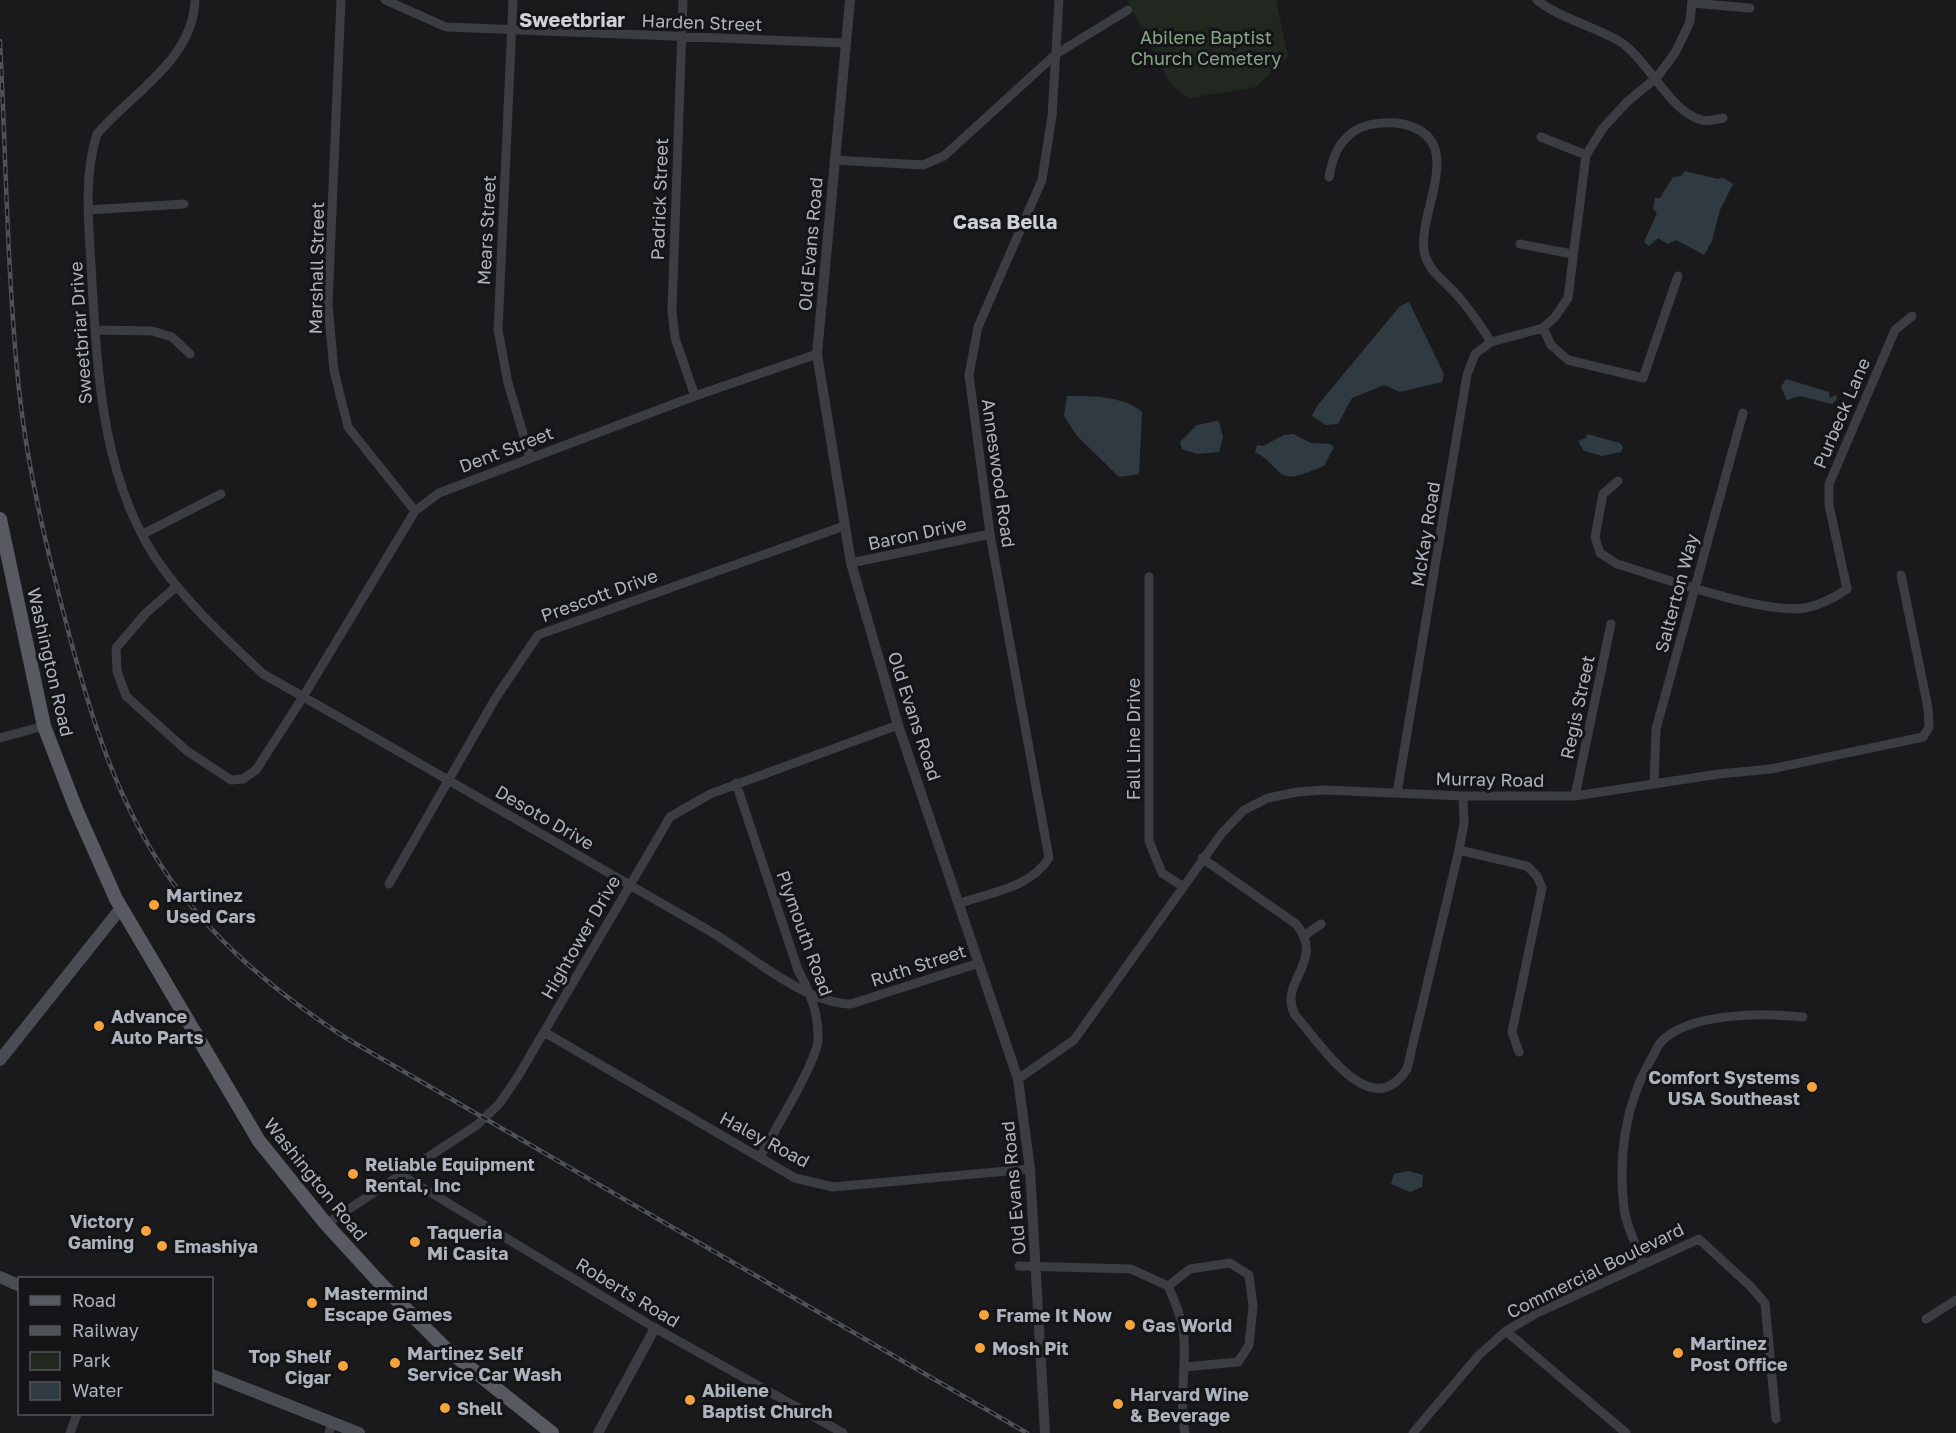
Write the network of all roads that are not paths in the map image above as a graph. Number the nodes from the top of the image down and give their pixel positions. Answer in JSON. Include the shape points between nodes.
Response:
{"nodes":[{"id":1,"x":195,"y":0,"type":"edge"},
{"id":2,"x":341,"y":0,"type":"edge"},
{"id":3,"x":385,"y":0,"type":"edge"},
{"id":4,"x":513,"y":0,"type":"edge"},
{"id":5,"x":683,"y":0,"type":"edge"},
{"id":6,"x":850,"y":0,"type":"edge"},
{"id":7,"x":1059,"y":0,"type":"edge"},
{"id":8,"x":1537,"y":0,"type":"edge"},
{"id":9,"x":1692,"y":2,"type":"edge"},
{"id":10,"x":1750,"y":8,"type":"dead end"},
{"id":11,"x":1128,"y":10,"type":"dead end"},
{"id":12,"x":512,"y":31,"type":"junction"},
{"id":13,"x":681,"y":38,"type":"junction"},
{"id":14,"x":844,"y":43,"type":"junction"},
{"id":15,"x":1056,"y":54,"type":"junction"},
{"id":16,"x":1657,"y":77,"type":"junction"},
{"id":17,"x":1723,"y":118,"type":"dead end"},
{"id":18,"x":1541,"y":137,"type":"dead end"},
{"id":19,"x":1586,"y":155,"type":"junction"},
{"id":20,"x":834,"y":160,"type":"junction"},
{"id":21,"x":1329,"y":177,"type":"dead end"},
{"id":22,"x":184,"y":204,"type":"dead end"},
{"id":23,"x":88,"y":210,"type":"junction"},
{"id":24,"x":1520,"y":244,"type":"dead end"},
{"id":25,"x":1572,"y":254,"type":"junction"},
{"id":26,"x":1678,"y":276,"type":"dead end"},
{"id":27,"x":1912,"y":316,"type":"dead end"},
{"id":28,"x":1543,"y":328,"type":"junction"},
{"id":29,"x":95,"y":330,"type":"junction"},
{"id":30,"x":1491,"y":342,"type":"junction"},
{"id":31,"x":190,"y":354,"type":"dead end"},
{"id":32,"x":817,"y":354,"type":"junction"},
{"id":33,"x":696,"y":396,"type":"junction"},
{"id":34,"x":1743,"y":413,"type":"dead end"},
{"id":35,"x":530,"y":457,"type":"junction"},
{"id":36,"x":1618,"y":481,"type":"dead end"},
{"id":37,"x":221,"y":494,"type":"dead end"},
{"id":38,"x":415,"y":511,"type":"junction"},
{"id":39,"x":0,"y":519,"type":"edge"},
{"id":40,"x":844,"y":526,"type":"junction"},
{"id":41,"x":143,"y":534,"type":"junction"},
{"id":42,"x":990,"y":534,"type":"junction"},
{"id":43,"x":851,"y":563,"type":"junction"},
{"id":44,"x":1901,"y":575,"type":"dead end"},
{"id":45,"x":1149,"y":577,"type":"dead end"},
{"id":46,"x":177,"y":586,"type":"junction"},
{"id":47,"x":1695,"y":586,"type":"junction"},
{"id":48,"x":1611,"y":624,"type":"dead end"},
{"id":49,"x":303,"y":697,"type":"junction"},
{"id":50,"x":898,"y":725,"type":"junction"},
{"id":51,"x":44,"y":726,"type":"junction"},
{"id":52,"x":0,"y":738,"type":"edge"},
{"id":53,"x":448,"y":780,"type":"junction"},
{"id":54,"x":736,"y":783,"type":"junction"},
{"id":55,"x":1654,"y":784,"type":"junction"},
{"id":56,"x":1397,"y":793,"type":"junction"},
{"id":57,"x":1462,"y":796,"type":"junction"},
{"id":58,"x":1575,"y":796,"type":"junction"},
{"id":59,"x":1459,"y":850,"type":"junction"},
{"id":60,"x":1202,"y":858,"type":"junction"},
{"id":61,"x":389,"y":884,"type":"dead end"},
{"id":62,"x":630,"y":885,"type":"junction"},
{"id":63,"x":1182,"y":886,"type":"junction"},
{"id":64,"x":960,"y":903,"type":"junction"},
{"id":65,"x":121,"y":908,"type":"junction"},
{"id":66,"x":1321,"y":924,"type":"dead end"},
{"id":67,"x":1305,"y":935,"type":"junction"},
{"id":68,"x":979,"y":963,"type":"junction"},
{"id":69,"x":812,"y":996,"type":"junction"},
{"id":70,"x":867,"y":999,"type":"joint"},
{"id":71,"x":1803,"y":1017,"type":"dead end"},
{"id":72,"x":544,"y":1032,"type":"junction"},
{"id":73,"x":1519,"y":1052,"type":"dead end"},
{"id":74,"x":0,"y":1060,"type":"edge"},
{"id":75,"x":1018,"y":1079,"type":"junction"},
{"id":76,"x":760,"y":1157,"type":"junction"},
{"id":77,"x":1030,"y":1169,"type":"junction"},
{"id":78,"x":400,"y":1174,"type":"junction"},
{"id":79,"x":326,"y":1224,"type":"junction"},
{"id":80,"x":1643,"y":1264,"type":"junction"},
{"id":81,"x":1018,"y":1266,"type":"dead end"},
{"id":82,"x":1036,"y":1266,"type":"junction"},
{"id":83,"x":0,"y":1277,"type":"edge"},
{"id":84,"x":18,"y":1285,"type":"edge"},
{"id":85,"x":1168,"y":1287,"type":"junction"},
{"id":86,"x":1956,"y":1300,"type":"edge"},
{"id":87,"x":1926,"y":1319,"type":"dead end"},
{"id":88,"x":655,"y":1328,"type":"junction"},
{"id":89,"x":1506,"y":1331,"type":"junction"},
{"id":90,"x":1184,"y":1366,"type":"junction"},
{"id":91,"x":213,"y":1375,"type":"edge"},
{"id":92,"x":76,"y":1415,"type":"edge"},
{"id":93,"x":1776,"y":1419,"type":"dead end"},
{"id":94,"x":330,"y":1428,"type":"edge"},
{"id":95,"x":70,"y":1433,"type":"edge"},
{"id":96,"x":359,"y":1433,"type":"edge"},
{"id":97,"x":552,"y":1433,"type":"edge"},
{"id":98,"x":598,"y":1433,"type":"edge"},
{"id":99,"x":843,"y":1433,"type":"edge"},
{"id":100,"x":1045,"y":1433,"type":"edge"},
{"id":101,"x":1185,"y":1433,"type":"edge"},
{"id":102,"x":1413,"y":1433,"type":"edge"},
{"id":103,"x":1626,"y":1433,"type":"edge"}],
"edges":[{"from":1,"to":23,"type":"street","name":"Sweetbriar Drive","via":[[194,18],[183,45],[97,134]]},
{"from":2,"to":38,"type":"street","name":"Marshall Street","via":[[328,304],[334,371],[348,427]]},
{"from":3,"to":12,"type":"street","name":"Harden Street","via":[[446,27]]},
{"from":4,"to":12,"type":"street","name":"Mears Street"},
{"from":5,"to":13,"type":"street","name":"Padrick Street"},
{"from":6,"to":14,"type":"street","name":"Old Evans Road"},
{"from":7,"to":15,"type":"street","name":"Anneswood Road"},
{"from":8,"to":16,"type":"street","via":[[1621,43]]},
{"from":9,"to":10,"type":"street"},
{"from":9,"to":16,"type":"street","via":[[1690,22],[1676,53]]},
{"from":11,"to":15,"type":"street"},
{"from":12,"to":13,"type":"street","name":"Harden Street"},
{"from":12,"to":35,"type":"street","name":"Mears Street","via":[[498,330],[508,383]]},
{"from":13,"to":14,"type":"street","name":"Harden Street"},
{"from":13,"to":33,"type":"street","name":"Padrick Street","via":[[672,311],[675,338]]},
{"from":14,"to":20,"type":"street","name":"Old Evans Road"},
{"from":15,"to":20,"type":"street","via":[[944,156],[923,165]]},
{"from":15,"to":42,"type":"street","name":"Anneswood Road","via":[[1042,180],[978,327],[971,356],[970,395]]},
{"from":16,"to":17,"type":"street","via":[[1675,104],[1688,114],[1703,121]]},
{"from":16,"to":19,"type":"street","via":[[1603,128]]},
{"from":18,"to":19,"type":"street"},
{"from":19,"to":25,"type":"street"},
{"from":20,"to":32,"type":"street","name":"Old Evans Road"},
{"from":21,"to":30,"type":"street","via":[[1335,151],[1359,128],[1395,122],[1418,127],[1432,143],[1436,165],[1424,254],[1433,272],[1475,316]]},
{"from":22,"to":23,"type":"street"},
{"from":23,"to":29,"type":"street","name":"Sweetbriar Drive"},
{"from":24,"to":25,"type":"street"},
{"from":25,"to":28,"type":"street","via":[[1568,298]]},
{"from":26,"to":28,"type":"street","via":[[1643,378],[1568,360],[1551,345]]},
{"from":27,"to":47,"type":"street","name":"Purbeck Lane","via":[[1895,330],[1828,484],[1847,589],[1832,600],[1803,608],[1750,604]]},
{"from":28,"to":30,"type":"street"},
{"from":29,"to":31,"type":"street","via":[[152,331],[172,337]]},
{"from":29,"to":41,"type":"street","name":"Sweetbriar Drive","via":[[99,395],[113,459]]},
{"from":30,"to":56,"type":"street","name":"McKay Road","via":[[1475,354],[1467,375]]},
{"from":32,"to":33,"type":"street","name":"Dent Street"},
{"from":32,"to":40,"type":"street","name":"Old Evans Road"},
{"from":33,"to":35,"type":"street","name":"Dent Street"},
{"from":34,"to":47,"type":"street","name":"Salterton Way"},
{"from":35,"to":38,"type":"street","name":"Dent Street","via":[[439,493]]},
{"from":36,"to":47,"type":"street","via":[[1603,494],[1595,537],[1600,553],[1617,564]]},
{"from":37,"to":41,"type":"street"},
{"from":38,"to":49,"type":"street","name":"Dent Street"},
{"from":39,"to":51,"type":"main road","name":"Washington Road"},
{"from":40,"to":43,"type":"street","name":"Old Evans Road"},
{"from":40,"to":53,"type":"street","name":"Prescott Drive","via":[[538,635],[517,663]]},
{"from":41,"to":46,"type":"street","name":"Sweetbriar Drive"},
{"from":42,"to":43,"type":"street","name":"Baron Drive"},
{"from":42,"to":64,"type":"street","name":"Anneswood Road","via":[[1049,858],[1040,872],[1019,884]]},
{"from":43,"to":50,"type":"street","name":"Old Evans Road"},
{"from":44,"to":55,"type":"street","name":"Murray Road","via":[[1928,708],[1929,727],[1923,737],[1771,768]]},
{"from":45,"to":63,"type":"street","name":"Fall Line Drive","via":[[1149,841],[1162,873]]},
{"from":46,"to":49,"type":"street","name":"Sweetbriar Drive","via":[[214,629],[263,674]]},
{"from":46,"to":49,"type":"street","name":"Dent Street","via":[[146,613],[116,648],[117,671],[126,696],[155,725],[217,772],[231,780],[243,779],[256,770]]},
{"from":47,"to":55,"type":"street","name":"Salterton Way","via":[[1656,729]]},
{"from":48,"to":58,"type":"street","name":"Regis Street"},
{"from":49,"to":53,"type":"street","name":"Desoto Drive"},
{"from":50,"to":54,"type":"street","name":"Hightower Drive"},
{"from":50,"to":64,"type":"street","name":"Old Evans Road"},
{"from":51,"to":52,"type":"street"},
{"from":51,"to":65,"type":"main road","name":"Washington Road"},
{"from":53,"to":61,"type":"street","name":"Prescott Drive"},
{"from":53,"to":62,"type":"street","name":"Desoto Drive"},
{"from":54,"to":62,"type":"street","name":"Hightower Drive","via":[[670,817]]},
{"from":54,"to":69,"type":"street","name":"Plymouth Road","via":[[798,970]]},
{"from":55,"to":58,"type":"street","name":"Murray Road"},
{"from":56,"to":57,"type":"street","name":"Murray Road"},
{"from":56,"to":60,"type":"street","name":"Murray Road","via":[[1325,790],[1268,798],[1244,810]]},
{"from":57,"to":58,"type":"street","name":"Murray Road"},
{"from":57,"to":59,"type":"street","via":[[1464,823]]},
{"from":59,"to":67,"type":"street","via":[[1407,1069],[1400,1080],[1373,1090],[1353,1079],[1295,1015],[1290,1005],[1306,960]]},
{"from":59,"to":73,"type":"street","via":[[1527,866],[1542,888],[1512,1032]]},
{"from":60,"to":63,"type":"street","name":"Murray Road"},
{"from":60,"to":67,"type":"street","via":[[1296,924]]},
{"from":62,"to":69,"type":"street","name":"Desoto Drive"},
{"from":62,"to":72,"type":"street","name":"Hightower Drive"},
{"from":63,"to":75,"type":"street","name":"Murray Road","via":[[1074,1040]]},
{"from":64,"to":68,"type":"street","name":"Old Evans Road"},
{"from":65,"to":74,"type":"main road"},
{"from":65,"to":79,"type":"main road","name":"Washington Road","via":[[259,1141]]},
{"from":66,"to":67,"type":"street"},
{"from":68,"to":70,"type":"street","name":"Ruth Street"},
{"from":68,"to":75,"type":"street","name":"Old Evans Road"},
{"from":69,"to":70,"type":"street","name":"Desoto Drive","via":[[836,1004]]},
{"from":69,"to":76,"type":"street","name":"Plymouth Road","via":[[818,1043]]},
{"from":71,"to":80,"type":"street","via":[[1758,1015],[1717,1019],[1686,1026],[1662,1042],[1642,1076],[1626,1124],[1622,1167],[1624,1210]]},
{"from":72,"to":76,"type":"street","name":"Haley Road"},
{"from":72,"to":78,"type":"street","name":"Hightower Drive","via":[[493,1111]]},
{"from":75,"to":77,"type":"street","name":"Old Evans Road"},
{"from":76,"to":77,"type":"street","name":"Haley Road","via":[[795,1178],[833,1187]]},
{"from":77,"to":82,"type":"street","name":"Old Evans Road"},
{"from":78,"to":79,"type":"street","name":"Hightower Drive"},
{"from":78,"to":88,"type":"street","name":"Roberts Road"},
{"from":79,"to":97,"type":"main road","name":"Washington Road","via":[[443,1346]]},
{"from":80,"to":89,"type":"street","name":"Commercial Boulevard"},
{"from":80,"to":93,"type":"street","name":"Commercial Boulevard","via":[[1698,1239],[1765,1303]]},
{"from":81,"to":82,"type":"street"},
{"from":82,"to":85,"type":"street","via":[[1131,1269]]},
{"from":82,"to":100,"type":"street","name":"Old Evans Road"},
{"from":83,"to":84,"type":"main road"},
{"from":85,"to":90,"type":"street","via":[[1182,1324]]},
{"from":85,"to":90,"type":"street","via":[[1190,1269],[1220,1264],[1230,1263],[1249,1275],[1253,1306],[1249,1345],[1238,1362]]},
{"from":86,"to":87,"type":"street"},
{"from":88,"to":98,"type":"street"},
{"from":88,"to":99,"type":"street","name":"Roberts Road"},
{"from":89,"to":102,"type":"street","name":"Commercial Boulevard","via":[[1479,1355]]},
{"from":89,"to":103,"type":"street"},
{"from":90,"to":101,"type":"street"},
{"from":91,"to":94,"type":"main road"},
{"from":92,"to":95,"type":"street"},
{"from":94,"to":96,"type":"main road"}]}
